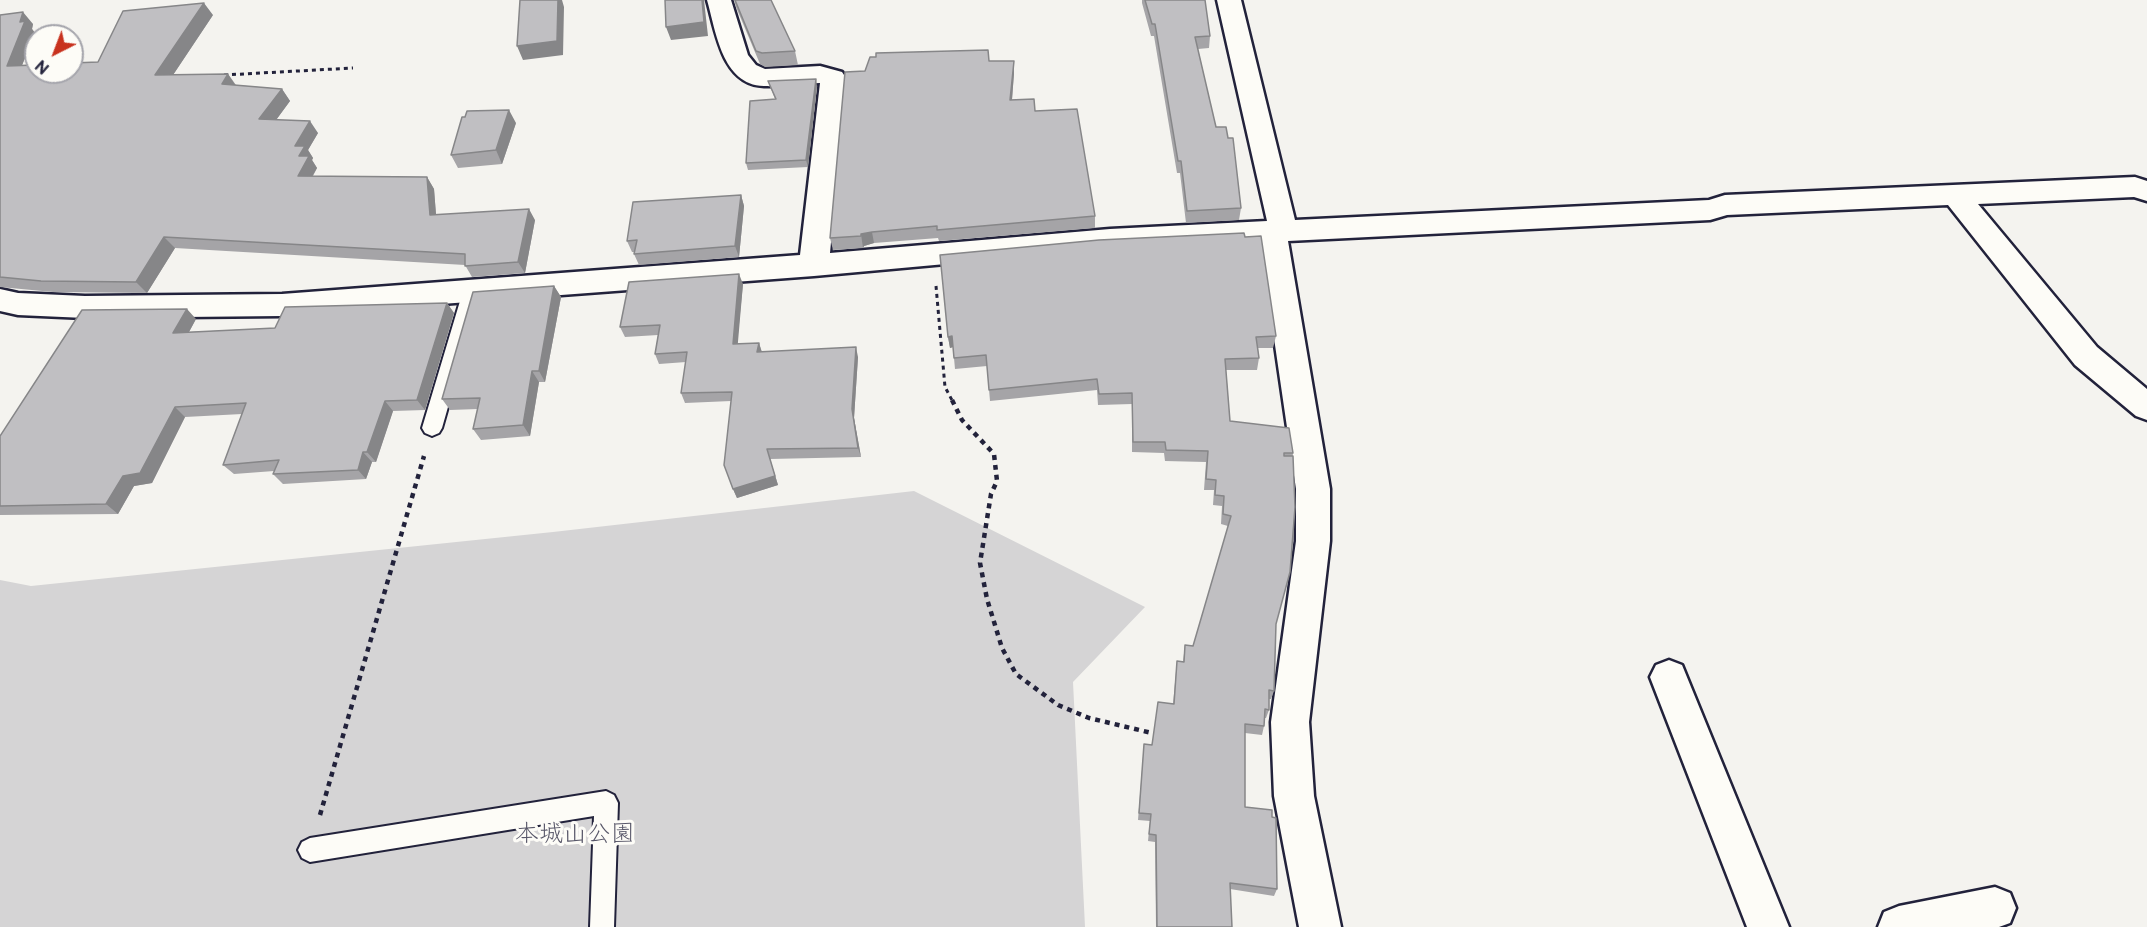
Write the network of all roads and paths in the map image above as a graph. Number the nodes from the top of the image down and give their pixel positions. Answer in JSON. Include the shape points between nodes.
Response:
{"nodes":[{"id":1,"x":719,"y":0,"type":"edge"},
{"id":2,"x":1229,"y":0,"type":"edge"},
{"id":3,"x":353,"y":68,"type":"dead end"},
{"id":4,"x":224,"y":75,"type":"edge"},
{"id":5,"x":2147,"y":191,"type":"edge"},
{"id":6,"x":1955,"y":195,"type":"junction"},
{"id":7,"x":1277,"y":230,"type":"junction"},
{"id":8,"x":932,"y":254,"type":"junction"},
{"id":9,"x":814,"y":265,"type":"junction"},
{"id":10,"x":472,"y":291,"type":"junction"},
{"id":11,"x":0,"y":300,"type":"edge"},
{"id":12,"x":2147,"y":407,"type":"edge"},
{"id":13,"x":432,"y":428,"type":"joint"},
{"id":14,"x":1669,"y":677,"type":"dead end"},
{"id":15,"x":1164,"y":735,"type":"edge"},
{"id":16,"x":310,"y":850,"type":"joint"},
{"id":17,"x":1995,"y":909,"type":"dead end"},
{"id":18,"x":602,"y":927,"type":"edge"},
{"id":19,"x":1320,"y":927,"type":"edge"},
{"id":20,"x":1768,"y":927,"type":"edge"},
{"id":21,"x":1899,"y":927,"type":"edge"}],
"edges":[{"from":1,"to":9,"type":"street","via":[[736,56],[747,71],[762,78],[820,74],[833,78]]},
{"from":2,"to":7,"type":"street"},
{"from":3,"to":4,"type":"path"},
{"from":5,"to":6,"type":"street","via":[[2135,187]]},
{"from":6,"to":7,"type":"street"},
{"from":6,"to":12,"type":"street","via":[[2086,356]]},
{"from":7,"to":8,"type":"street"},
{"from":7,"to":19,"type":"street","via":[[1313,489],[1313,541],[1290,722],[1294,796]]},
{"from":8,"to":9,"type":"street"},
{"from":8,"to":15,"type":"path","via":[[945,387],[962,420],[994,454],[997,481],[991,494],[980,563],[1002,648],[1016,674],[1058,705],[1089,718]]},
{"from":9,"to":10,"type":"street"},
{"from":10,"to":11,"type":"street","via":[[282,304],[85,307]]},
{"from":10,"to":13,"type":"lane"},
{"from":13,"to":16,"type":"path"},
{"from":14,"to":20,"type":"street"},
{"from":16,"to":18,"type":"lane","via":[[606,803]]},
{"from":17,"to":21,"type":"street"}]}
